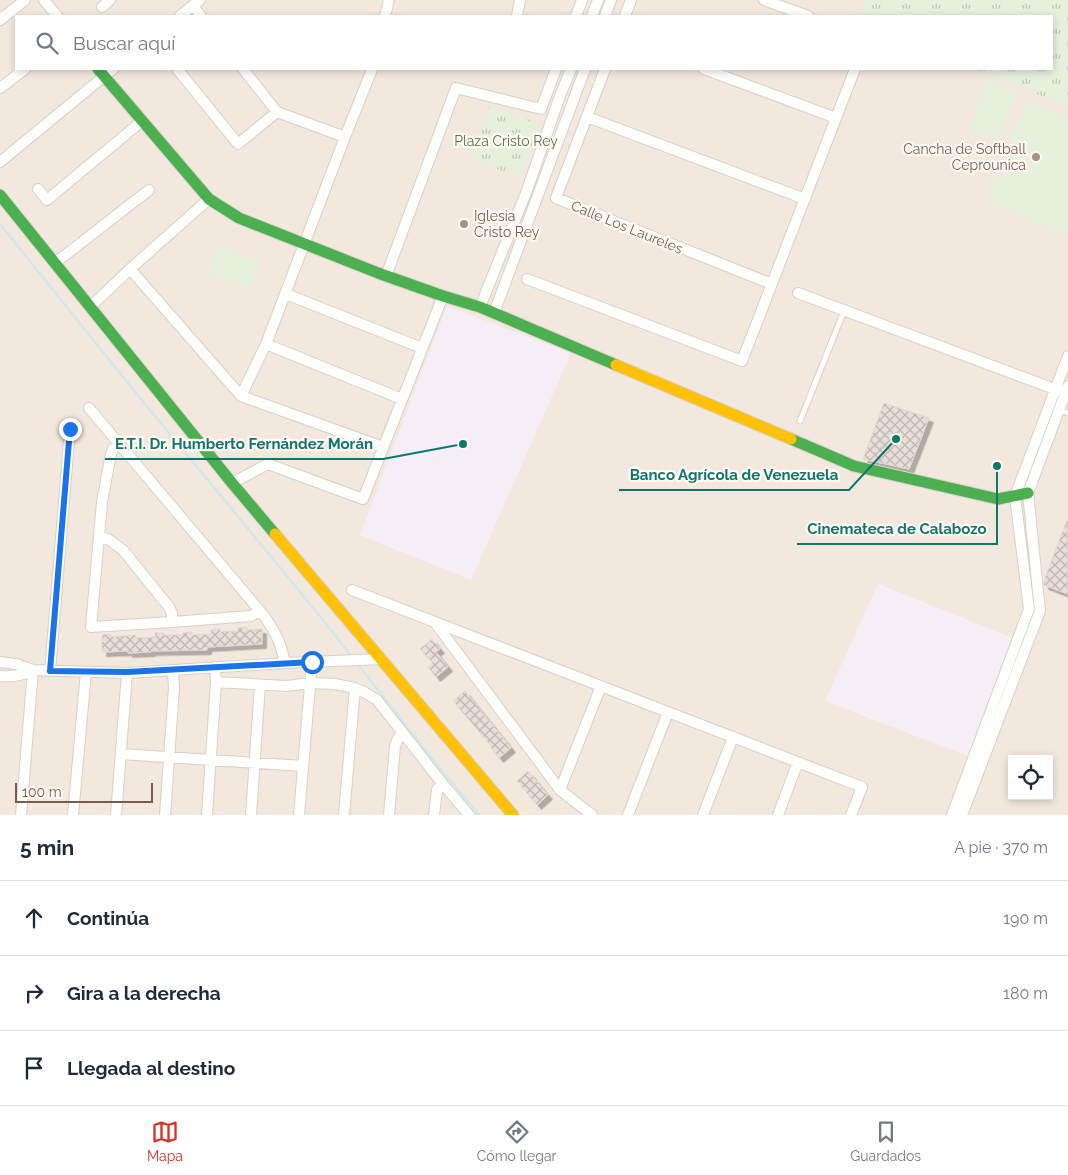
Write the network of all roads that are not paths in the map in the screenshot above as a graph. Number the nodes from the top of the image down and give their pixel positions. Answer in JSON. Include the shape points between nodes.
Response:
{"nodes":[{"id":1,"x":25,"y":0,"type":"edge"},
{"id":2,"x":44,"y":0,"type":"edge"},
{"id":3,"x":110,"y":0,"type":"edge"},
{"id":4,"x":389,"y":0,"type":"edge"},
{"id":5,"x":520,"y":0,"type":"edge"},
{"id":6,"x":582,"y":0,"type":"edge"},
{"id":7,"x":598,"y":0,"type":"edge"},
{"id":8,"x":611,"y":0,"type":"edge"},
{"id":9,"x":631,"y":0,"type":"edge"},
{"id":10,"x":764,"y":0,"type":"edge"},
{"id":11,"x":197,"y":3,"type":"edge"},
{"id":12,"x":102,"y":7,"type":"dead end"},
{"id":13,"x":56,"y":15,"type":"edge"},
{"id":14,"x":181,"y":15,"type":"edge"},
{"id":15,"x":202,"y":15,"type":"edge"},
{"id":16,"x":385,"y":15,"type":"edge"},
{"id":17,"x":516,"y":15,"type":"edge"},
{"id":18,"x":576,"y":15,"type":"edge"},
{"id":19,"x":592,"y":15,"type":"edge"},
{"id":20,"x":605,"y":15,"type":"edge"},
{"id":21,"x":625,"y":15,"type":"edge"},
{"id":22,"x":805,"y":15,"type":"edge"},
{"id":23,"x":0,"y":20,"type":"edge"},
{"id":24,"x":23,"y":70,"type":"edge"},
{"id":25,"x":178,"y":70,"type":"dead end"},
{"id":26,"x":244,"y":70,"type":"edge"},
{"id":27,"x":372,"y":70,"type":"edge"},
{"id":28,"x":556,"y":70,"type":"edge"},
{"id":29,"x":571,"y":70,"type":"edge"},
{"id":30,"x":585,"y":70,"type":"edge"},
{"id":31,"x":605,"y":70,"type":"edge"},
{"id":32,"x":707,"y":70,"type":"edge"},
{"id":33,"x":855,"y":70,"type":"edge"},
{"id":34,"x":105,"y":71,"type":"edge"},
{"id":35,"x":0,"y":88,"type":"edge"},
{"id":36,"x":277,"y":112,"type":"junction"},
{"id":37,"x":587,"y":117,"type":"junction"},
{"id":38,"x":836,"y":118,"type":"junction"},
{"id":39,"x":142,"y":121,"type":"junction"},
{"id":40,"x":345,"y":138,"type":"junction"},
{"id":41,"x":0,"y":162,"type":"edge"},
{"id":42,"x":38,"y":189,"type":"dead end"},
{"id":43,"x":149,"y":190,"type":"dead end"},
{"id":44,"x":0,"y":195,"type":"edge"},
{"id":45,"x":209,"y":199,"type":"junction"},
{"id":46,"x":805,"y":199,"type":"junction"},
{"id":47,"x":305,"y":244,"type":"junction"},
{"id":48,"x":55,"y":263,"type":"junction"},
{"id":49,"x":130,"y":269,"type":"junction"},
{"id":50,"x":386,"y":276,"type":"junction"},
{"id":51,"x":527,"y":279,"type":"dead end"},
{"id":52,"x":772,"y":284,"type":"junction"},
{"id":53,"x":798,"y":293,"type":"dead end"},
{"id":54,"x":286,"y":294,"type":"junction"},
{"id":55,"x":443,"y":296,"type":"junction"},
{"id":56,"x":480,"y":307,"type":"junction"},
{"id":57,"x":90,"y":308,"type":"junction"},
{"id":58,"x":844,"y":310,"type":"junction"},
{"id":59,"x":494,"y":313,"type":"junction"},
{"id":60,"x":266,"y":344,"type":"junction"},
{"id":61,"x":422,"y":348,"type":"junction"},
{"id":62,"x":1068,"y":356,"type":"edge"},
{"id":63,"x":1063,"y":390,"type":"edge"},
{"id":64,"x":240,"y":396,"type":"junction"},
{"id":65,"x":402,"y":399,"type":"junction"},
{"id":66,"x":89,"y":408,"type":"dead end"},
{"id":67,"x":1064,"y":411,"type":"edge"},
{"id":68,"x":800,"y":421,"type":"dead end"},
{"id":69,"x":70,"y":429,"type":"dead end"},
{"id":70,"x":119,"y":443,"type":"junction"},
{"id":71,"x":383,"y":447,"type":"junction"},
{"id":72,"x":232,"y":483,"type":"junction"},
{"id":73,"x":1028,"y":493,"type":"junction"},
{"id":74,"x":1015,"y":496,"type":"junction"},
{"id":75,"x":99,"y":537,"type":"junction"},
{"id":76,"x":352,"y":590,"type":"dead end"},
{"id":77,"x":260,"y":611,"type":"junction"},
{"id":78,"x":172,"y":622,"type":"junction"},
{"id":79,"x":435,"y":623,"type":"junction"},
{"id":80,"x":382,"y":659,"type":"junction"},
{"id":81,"x":0,"y":662,"type":"edge"},
{"id":82,"x":312,"y":662,"type":"junction"},
{"id":83,"x":285,"y":663,"type":"junction"},
{"id":84,"x":216,"y":667,"type":"junction"},
{"id":85,"x":33,"y":670,"type":"junction"},
{"id":86,"x":173,"y":670,"type":"junction"},
{"id":87,"x":50,"y":671,"type":"junction"},
{"id":88,"x":86,"y":672,"type":"junction"},
{"id":89,"x":127,"y":672,"type":"junction"},
{"id":90,"x":0,"y":676,"type":"edge"},
{"id":91,"x":216,"y":682,"type":"junction"},
{"id":92,"x":309,"y":683,"type":"junction"},
{"id":93,"x":260,"y":685,"type":"junction"},
{"id":94,"x":602,"y":686,"type":"junction"},
{"id":95,"x":355,"y":688,"type":"junction"},
{"id":96,"x":668,"y":712,"type":"junction"},
{"id":97,"x":403,"y":733,"type":"junction"},
{"id":98,"x":733,"y":737,"type":"junction"},
{"id":99,"x":121,"y":754,"type":"junction"},
{"id":100,"x":169,"y":757,"type":"junction"},
{"id":101,"x":211,"y":760,"type":"junction"},
{"id":102,"x":798,"y":762,"type":"junction"},
{"id":103,"x":255,"y":763,"type":"junction"},
{"id":104,"x":303,"y":766,"type":"junction"},
{"id":105,"x":442,"y":783,"type":"junction"},
{"id":106,"x":560,"y":790,"type":"junction"},
{"id":107,"x":20,"y":815,"type":"edge"},
{"id":108,"x":73,"y":815,"type":"edge"},
{"id":109,"x":116,"y":815,"type":"edge"},
{"id":110,"x":165,"y":815,"type":"edge"},
{"id":111,"x":207,"y":815,"type":"edge"},
{"id":112,"x":251,"y":815,"type":"edge"},
{"id":113,"x":299,"y":815,"type":"edge"},
{"id":114,"x":344,"y":815,"type":"edge"},
{"id":115,"x":389,"y":815,"type":"edge"},
{"id":116,"x":434,"y":815,"type":"edge"},
{"id":117,"x":469,"y":815,"type":"edge"},
{"id":118,"x":513,"y":815,"type":"edge"},
{"id":119,"x":592,"y":815,"type":"edge"},
{"id":120,"x":628,"y":815,"type":"edge"},
{"id":121,"x":703,"y":815,"type":"edge"},
{"id":122,"x":778,"y":815,"type":"edge"},
{"id":123,"x":851,"y":815,"type":"edge"},
{"id":124,"x":952,"y":815,"type":"edge"},
{"id":125,"x":962,"y":815,"type":"edge"}],
"edges":[{"from":1,"to":23,"type":"street"},
{"from":2,"to":13,"type":"street"},
{"from":3,"to":12,"type":"street"},
{"from":4,"to":16,"type":"street"},
{"from":5,"to":17,"type":"street"},
{"from":6,"to":18,"type":"street"},
{"from":7,"to":19,"type":"street"},
{"from":8,"to":20,"type":"street"},
{"from":9,"to":21,"type":"street"},
{"from":10,"to":22,"type":"street"},
{"from":11,"to":14,"type":"street"},
{"from":11,"to":15,"type":"street"},
{"from":24,"to":35,"type":"street"},
{"from":25,"to":36,"type":"street","via":[[238,144]]},
{"from":26,"to":36,"type":"street"},
{"from":27,"to":40,"type":"street"},
{"from":28,"to":50,"type":"street","via":[[541,109],[456,88]]},
{"from":29,"to":56,"type":"street"},
{"from":30,"to":59,"type":"street"},
{"from":31,"to":37,"type":"street","name":"Calle Los Laureles"},
{"from":32,"to":38,"type":"street"},
{"from":33,"to":38,"type":"street"},
{"from":34,"to":39,"type":"street"},
{"from":34,"to":41,"type":"street"},
{"from":36,"to":40,"type":"street"},
{"from":37,"to":46,"type":"street"},
{"from":37,"to":52,"type":"street","name":"Calle Los Laureles","via":[[556,198]]},
{"from":38,"to":46,"type":"street"},
{"from":39,"to":42,"type":"street","via":[[47,200]]},
{"from":39,"to":45,"type":"street"},
{"from":40,"to":47,"type":"street"},
{"from":43,"to":48,"type":"street"},
{"from":44,"to":48,"type":"street"},
{"from":45,"to":47,"type":"street","via":[[239,218]]},
{"from":45,"to":49,"type":"street"},
{"from":46,"to":52,"type":"street"},
{"from":47,"to":50,"type":"street"},
{"from":47,"to":54,"type":"street"},
{"from":48,"to":57,"type":"street"},
{"from":49,"to":57,"type":"street"},
{"from":49,"to":64,"type":"street"},
{"from":50,"to":55,"type":"street"},
{"from":51,"to":52,"type":"street","via":[[742,361]]},
{"from":53,"to":58,"type":"street"},
{"from":54,"to":60,"type":"street"},
{"from":54,"to":61,"type":"street"},
{"from":55,"to":56,"type":"street"},
{"from":55,"to":61,"type":"street"},
{"from":56,"to":59,"type":"street"},
{"from":57,"to":72,"type":"street"},
{"from":58,"to":63,"type":"street"},
{"from":58,"to":68,"type":"lane"},
{"from":59,"to":74,"type":"street","via":[[854,466],[998,499]]},
{"from":60,"to":64,"type":"street"},
{"from":60,"to":65,"type":"street"},
{"from":61,"to":65,"type":"street"},
{"from":62,"to":63,"type":"street"},
{"from":63,"to":67,"type":"street"},
{"from":63,"to":74,"type":"street"},
{"from":64,"to":71,"type":"street"},
{"from":65,"to":71,"type":"street"},
{"from":66,"to":70,"type":"street"},
{"from":67,"to":73,"type":"street"},
{"from":69,"to":87,"type":"street"},
{"from":70,"to":75,"type":"street","via":[[111,454]]},
{"from":70,"to":77,"type":"street"},
{"from":71,"to":72,"type":"street","via":[[363,499],[268,464]]},
{"from":72,"to":80,"type":"street"},
{"from":73,"to":74,"type":"street"},
{"from":73,"to":125,"type":"street","via":[[1040,611]]},
{"from":74,"to":124,"type":"street","via":[[1029,609]]},
{"from":75,"to":78,"type":"street","via":[[108,539],[123,550],[169,608]]},
{"from":75,"to":78,"type":"street","via":[[91,626]]},
{"from":76,"to":79,"type":"street"},
{"from":77,"to":78,"type":"street","via":[[251,616]]},
{"from":77,"to":83,"type":"street","via":[[278,636]]},
{"from":79,"to":94,"type":"street"},
{"from":79,"to":106,"type":"street"},
{"from":80,"to":82,"type":"street"},
{"from":80,"to":118,"type":"street"},
{"from":81,"to":85,"type":"street"},
{"from":82,"to":83,"type":"street"},
{"from":82,"to":92,"type":"street"},
{"from":83,"to":84,"type":"street"},
{"from":84,"to":86,"type":"street"},
{"from":84,"to":91,"type":"street"},
{"from":85,"to":87,"type":"street"},
{"from":85,"to":90,"type":"street","via":[[23,675]]},
{"from":85,"to":107,"type":"street"},
{"from":86,"to":89,"type":"street"},
{"from":86,"to":100,"type":"street"},
{"from":87,"to":88,"type":"street"},
{"from":88,"to":89,"type":"street"},
{"from":88,"to":108,"type":"street"},
{"from":89,"to":99,"type":"street"},
{"from":91,"to":93,"type":"street"},
{"from":91,"to":101,"type":"street"},
{"from":92,"to":93,"type":"street"},
{"from":92,"to":95,"type":"street"},
{"from":92,"to":104,"type":"street"},
{"from":93,"to":103,"type":"street"},
{"from":94,"to":96,"type":"street"},
{"from":94,"to":106,"type":"street"},
{"from":95,"to":97,"type":"street","via":[[377,700]]},
{"from":95,"to":114,"type":"street"},
{"from":96,"to":98,"type":"street"},
{"from":96,"to":120,"type":"street"},
{"from":97,"to":105,"type":"street"},
{"from":97,"to":115,"type":"street","via":[[395,746]]},
{"from":98,"to":102,"type":"street"},
{"from":98,"to":121,"type":"street"},
{"from":99,"to":100,"type":"street"},
{"from":99,"to":109,"type":"street"},
{"from":100,"to":101,"type":"street"},
{"from":100,"to":110,"type":"street"},
{"from":101,"to":103,"type":"street"},
{"from":101,"to":111,"type":"street"},
{"from":102,"to":122,"type":"street"},
{"from":102,"to":123,"type":"street","via":[[862,787]]},
{"from":103,"to":104,"type":"street"},
{"from":103,"to":112,"type":"street"},
{"from":104,"to":113,"type":"street"},
{"from":105,"to":116,"type":"street","via":[[437,790]]},
{"from":105,"to":117,"type":"street"},
{"from":106,"to":119,"type":"street"}]}
